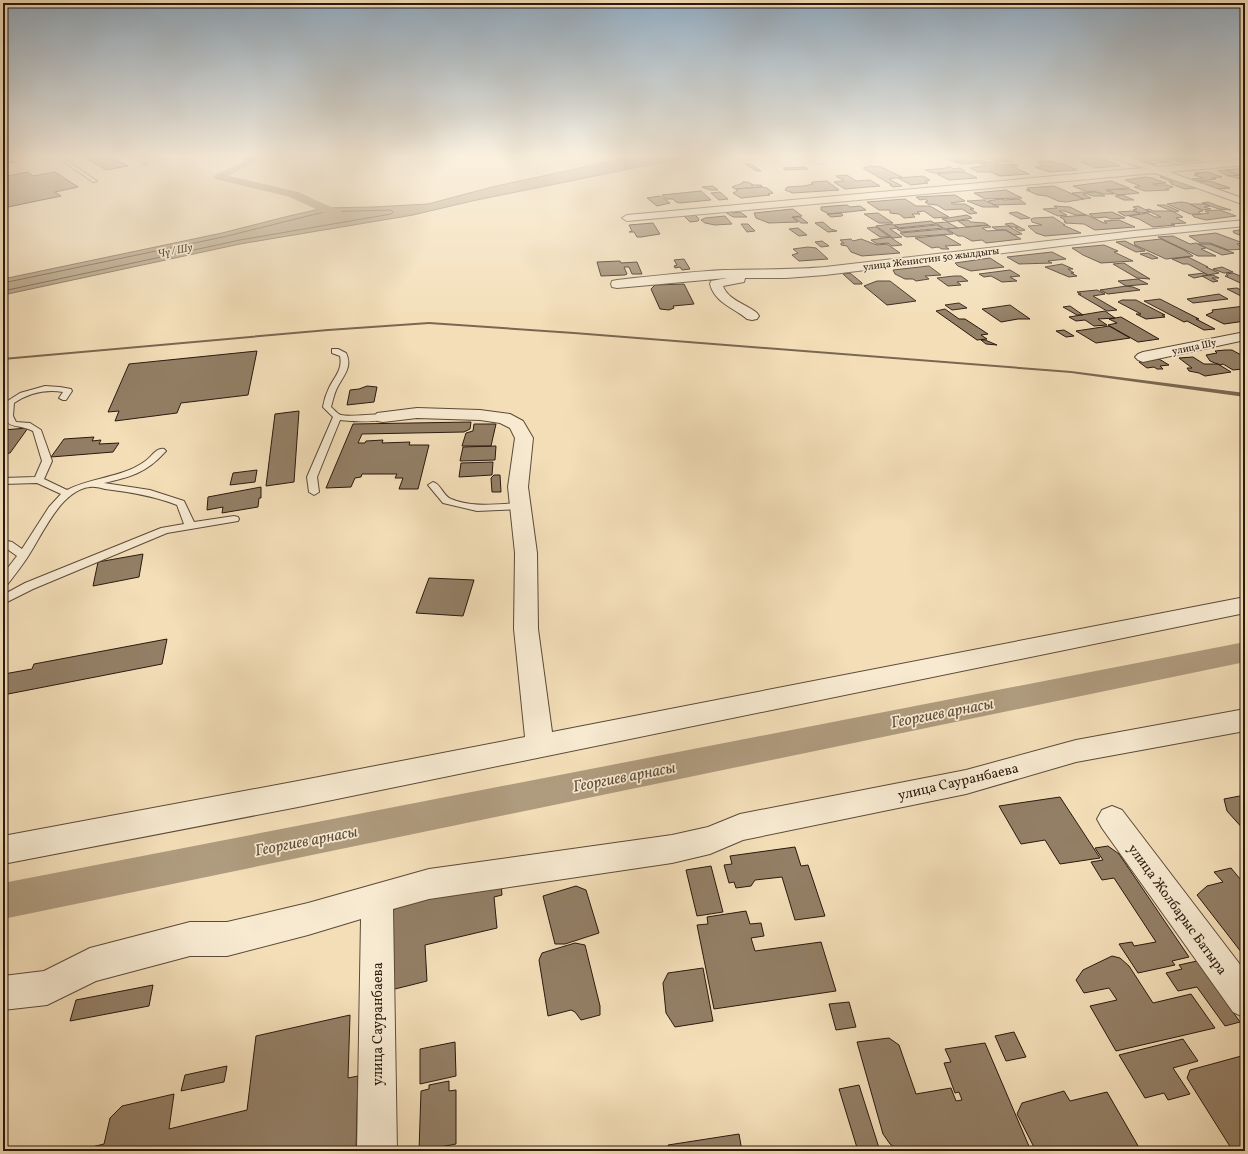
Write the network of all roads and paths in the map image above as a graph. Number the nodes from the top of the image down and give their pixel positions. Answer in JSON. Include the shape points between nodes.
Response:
{"nodes":[{"id":1,"x":696,"y":211,"type":"edge"},
{"id":2,"x":627,"y":218,"type":"dead end"},
{"id":3,"x":1245,"y":224,"type":"edge"},
{"id":4,"x":762,"y":275,"type":"junction"},
{"id":5,"x":617,"y":284,"type":"dead end"},
{"id":6,"x":752,"y":316,"type":"dead end"},
{"id":7,"x":1245,"y":336,"type":"edge"},
{"id":8,"x":335,"y":351,"type":"dead end"},
{"id":9,"x":1143,"y":357,"type":"dead end"},
{"id":10,"x":63,"y":398,"type":"dead end"},
{"id":11,"x":383,"y":416,"type":"joint"},
{"id":12,"x":337,"y":417,"type":"junction"},
{"id":13,"x":161,"y":451,"type":"dead end"},
{"id":14,"x":39,"y":480,"type":"junction"},
{"id":15,"x":3,"y":481,"type":"edge"},
{"id":16,"x":85,"y":485,"type":"junction"},
{"id":17,"x":433,"y":485,"type":"dead end"},
{"id":18,"x":314,"y":492,"type":"dead end"},
{"id":19,"x":67,"y":493,"type":"junction"},
{"id":20,"x":520,"y":506,"type":"junction"},
{"id":21,"x":234,"y":519,"type":"dead end"},
{"id":22,"x":190,"y":525,"type":"junction"},
{"id":23,"x":3,"y":543,"type":"edge"},
{"id":24,"x":22,"y":556,"type":"junction"},
{"id":25,"x":3,"y":582,"type":"edge"},
{"id":26,"x":3,"y":600,"type":"edge"},
{"id":27,"x":1245,"y":605,"type":"edge"},
{"id":28,"x":1245,"y":720,"type":"edge"},
{"id":29,"x":540,"y":746,"type":"junction"},
{"id":30,"x":1112,"y":819,"type":"dead end"},
{"id":31,"x":3,"y":850,"type":"edge"},
{"id":32,"x":377,"y":898,"type":"junction"},
{"id":33,"x":3,"y":993,"type":"edge"},
{"id":34,"x":1245,"y":1000,"type":"edge"},
{"id":35,"x":377,"y":1151,"type":"edge"}],
"edges":[{"from":1,"to":2,"type":"street"},
{"from":3,"to":4,"type":"street","name":"улица Женистин 50 жылдыгы","via":[[1134,234],[825,271]]},
{"from":4,"to":5,"type":"street","name":"улица Женистин 50 жылдыгы","via":[[724,274]]},
{"from":4,"to":6,"type":"street","via":[[716,284],[722,297]]},
{"from":7,"to":9,"type":"street","name":"улица Шу"},
{"from":8,"to":12,"type":"lane","via":[[343,355],[345,363],[327,407]]},
{"from":10,"to":14,"type":"lane","via":[[68,391],[46,388],[21,394],[10,402],[9,416],[13,424],[27,425],[37,430],[47,461]]},
{"from":11,"to":12,"type":"lane","via":[[359,419]]},
{"from":11,"to":20,"type":"street","via":[[418,413],[480,415],[504,418],[517,425],[524,438],[518,487]]},
{"from":12,"to":18,"type":"lane","via":[[312,477]]},
{"from":13,"to":16,"type":"lane","via":[[140,471]]},
{"from":14,"to":15,"type":"lane"},
{"from":14,"to":19,"type":"lane"},
{"from":16,"to":19,"type":"lane"},
{"from":16,"to":22,"type":"lane","via":[[123,487],[182,503]]},
{"from":17,"to":20,"type":"lane","via":[[446,501],[477,508]]},
{"from":19,"to":24,"type":"lane","via":[[56,504]]},
{"from":20,"to":29,"type":"street","via":[[526,553],[526,629]]},
{"from":21,"to":22,"type":"lane"},
{"from":22,"to":26,"type":"lane","via":[[165,530],[132,543]]},
{"from":23,"to":24,"type":"lane"},
{"from":24,"to":25,"type":"lane"},
{"from":27,"to":29,"type":"street"},
{"from":28,"to":32,"type":"street","name":"улица Сауранбаева","via":[[1076,751],[966,782],[740,827],[710,840],[672,849],[429,884]]},
{"from":29,"to":31,"type":"street"},
{"from":30,"to":34,"type":"street","name":"улица Жолбарыс Батыра"},
{"from":32,"to":33,"type":"street","name":"улица Сауранбаева","via":[[308,919],[227,939],[190,939],[90,965],[47,988]]},
{"from":32,"to":35,"type":"street","name":"улица Сауранбаева"}]}
